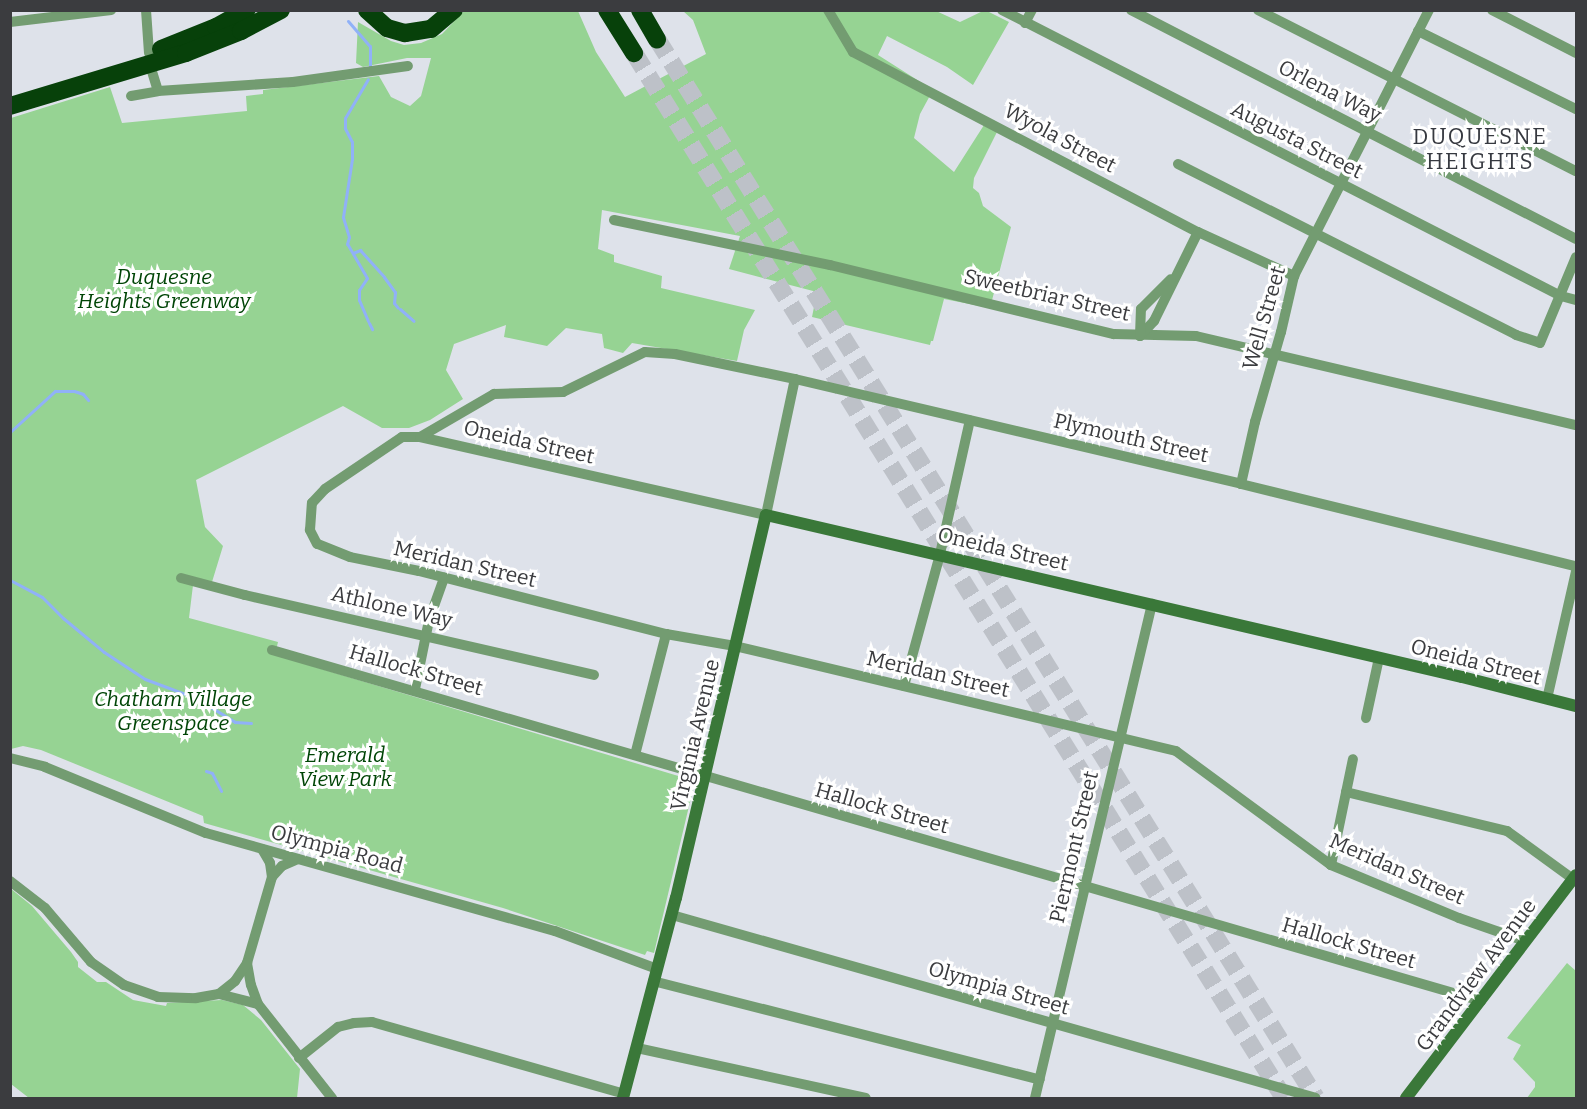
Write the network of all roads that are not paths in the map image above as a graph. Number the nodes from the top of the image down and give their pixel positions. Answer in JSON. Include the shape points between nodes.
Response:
{"nodes":[{"id":1,"x":111,"y":10,"type":"edge"},
{"id":2,"x":146,"y":10,"type":"edge"},
{"id":3,"x":281,"y":10,"type":"edge"},
{"id":4,"x":368,"y":10,"type":"edge"},
{"id":5,"x":454,"y":10,"type":"edge"},
{"id":6,"x":607,"y":10,"type":"edge"},
{"id":7,"x":640,"y":10,"type":"edge"},
{"id":8,"x":828,"y":10,"type":"edge"},
{"id":9,"x":1002,"y":10,"type":"edge"},
{"id":10,"x":1032,"y":10,"type":"edge"},
{"id":11,"x":1131,"y":10,"type":"edge"},
{"id":12,"x":1258,"y":10,"type":"edge"},
{"id":13,"x":1430,"y":10,"type":"edge"},
{"id":14,"x":1492,"y":10,"type":"edge"},
{"id":15,"x":242,"y":13,"type":"edge"},
{"id":16,"x":10,"y":22,"type":"edge"},
{"id":17,"x":1025,"y":23,"type":"junction"},
{"id":18,"x":1418,"y":31,"type":"junction"},
{"id":19,"x":657,"y":39,"type":"tunnel mouth"},
{"id":20,"x":634,"y":53,"type":"tunnel mouth"},
{"id":21,"x":1576,"y":53,"type":"edge"},
{"id":22,"x":150,"y":59,"type":"junction"},
{"id":23,"x":408,"y":66,"type":"dead end"},
{"id":24,"x":1394,"y":78,"type":"junction"},
{"id":25,"x":158,"y":91,"type":"junction"},
{"id":26,"x":10,"y":94,"type":"edge"},
{"id":27,"x":131,"y":96,"type":"dead end"},
{"id":28,"x":10,"y":106,"type":"edge"},
{"id":29,"x":1576,"y":109,"type":"edge"},
{"id":30,"x":1366,"y":131,"type":"junction"},
{"id":31,"x":1178,"y":164,"type":"dead end"},
{"id":32,"x":1576,"y":171,"type":"edge"},
{"id":33,"x":1341,"y":184,"type":"junction"},
{"id":34,"x":614,"y":220,"type":"dead end"},
{"id":35,"x":1198,"y":232,"type":"junction"},
{"id":36,"x":1315,"y":232,"type":"junction"},
{"id":37,"x":1576,"y":239,"type":"edge"},
{"id":38,"x":1576,"y":257,"type":"edge"},
{"id":39,"x":1178,"y":272,"type":"junction"},
{"id":40,"x":1294,"y":276,"type":"junction"},
{"id":41,"x":1561,"y":297,"type":"junction"},
{"id":42,"x":1576,"y":300,"type":"edge"},
{"id":43,"x":1140,"y":336,"type":"junction"},
{"id":44,"x":1275,"y":354,"type":"junction"},
{"id":45,"x":795,"y":379,"type":"junction"},
{"id":46,"x":970,"y":420,"type":"junction"},
{"id":47,"x":1576,"y":425,"type":"edge"},
{"id":48,"x":420,"y":437,"type":"junction"},
{"id":49,"x":1241,"y":484,"type":"junction"},
{"id":50,"x":766,"y":515,"type":"junction"},
{"id":51,"x":940,"y":554,"type":"junction"},
{"id":52,"x":1576,"y":566,"type":"edge"},
{"id":53,"x":1576,"y":571,"type":"edge"},
{"id":54,"x":181,"y":578,"type":"dead end"},
{"id":55,"x":444,"y":578,"type":"junction"},
{"id":56,"x":1152,"y":604,"type":"junction"},
{"id":57,"x":666,"y":634,"type":"junction"},
{"id":58,"x":426,"y":635,"type":"junction"},
{"id":59,"x":735,"y":646,"type":"junction"},
{"id":60,"x":272,"y":650,"type":"dead end"},
{"id":61,"x":1379,"y":658,"type":"junction"},
{"id":62,"x":594,"y":675,"type":"dead end"},
{"id":63,"x":904,"y":686,"type":"junction"},
{"id":64,"x":415,"y":689,"type":"junction"},
{"id":65,"x":1547,"y":699,"type":"junction"},
{"id":66,"x":1576,"y":706,"type":"edge"},
{"id":67,"x":1366,"y":718,"type":"dead end"},
{"id":68,"x":1121,"y":738,"type":"junction"},
{"id":69,"x":635,"y":755,"type":"junction"},
{"id":70,"x":10,"y":758,"type":"edge"},
{"id":71,"x":1353,"y":759,"type":"dead end"},
{"id":72,"x":705,"y":776,"type":"junction"},
{"id":73,"x":1346,"y":792,"type":"junction"},
{"id":74,"x":262,"y":849,"type":"junction"},
{"id":75,"x":298,"y":859,"type":"junction"},
{"id":76,"x":1331,"y":865,"type":"junction"},
{"id":77,"x":272,"y":877,"type":"junction"},
{"id":78,"x":1575,"y":877,"type":"edge"},
{"id":79,"x":10,"y":881,"type":"edge"},
{"id":80,"x":1084,"y":886,"type":"junction"},
{"id":81,"x":672,"y":915,"type":"junction"},
{"id":82,"x":1525,"y":941,"type":"junction"},
{"id":83,"x":247,"y":963,"type":"junction"},
{"id":84,"x":655,"y":975,"type":"junction"},
{"id":85,"x":219,"y":994,"type":"junction"},
{"id":86,"x":1481,"y":1001,"type":"junction"},
{"id":87,"x":258,"y":1005,"type":"junction"},
{"id":88,"x":1053,"y":1023,"type":"junction"},
{"id":89,"x":637,"y":1048,"type":"junction"},
{"id":90,"x":300,"y":1058,"type":"junction"},
{"id":91,"x":1040,"y":1080,"type":"junction"},
{"id":92,"x":803,"y":1086,"type":"junction"},
{"id":93,"x":624,"y":1096,"type":"edge"},
{"id":94,"x":332,"y":1098,"type":"edge"},
{"id":95,"x":801,"y":1098,"type":"edge"},
{"id":96,"x":866,"y":1098,"type":"edge"},
{"id":97,"x":1035,"y":1098,"type":"edge"},
{"id":98,"x":1316,"y":1098,"type":"edge"},
{"id":99,"x":1406,"y":1098,"type":"edge"}],
"edges":[{"from":1,"to":16,"type":"street"},
{"from":2,"to":22,"type":"street"},
{"from":3,"to":22,"type":"highway","via":[[219,40]]},
{"from":4,"to":5,"type":"highway","via":[[387,28],[414,33],[438,25]]},
{"from":6,"to":20,"type":"highway"},
{"from":7,"to":19,"type":"highway"},
{"from":8,"to":35,"type":"street","name":"Wyola Street","via":[[853,52]]},
{"from":9,"to":17,"type":"street","name":"Augusta Street"},
{"from":10,"to":17,"type":"street"},
{"from":11,"to":30,"type":"street","name":"Orlena Way"},
{"from":12,"to":24,"type":"street"},
{"from":13,"to":18,"type":"street","name":"Well Street"},
{"from":14,"to":21,"type":"street"},
{"from":15,"to":22,"type":"highway"},
{"from":17,"to":33,"type":"street","name":"Augusta Street"},
{"from":18,"to":24,"type":"street","name":"Well Street"},
{"from":18,"to":29,"type":"street"},
{"from":22,"to":25,"type":"street"},
{"from":22,"to":26,"type":"highway"},
{"from":22,"to":28,"type":"highway"},
{"from":23,"to":25,"type":"street","via":[[293,82]]},
{"from":24,"to":30,"type":"street","name":"Well Street"},
{"from":24,"to":32,"type":"street"},
{"from":25,"to":27,"type":"street"},
{"from":30,"to":33,"type":"street","name":"Well Street"},
{"from":30,"to":37,"type":"street","name":"Orlena Way"},
{"from":31,"to":36,"type":"street"},
{"from":33,"to":36,"type":"street","name":"Well Street"},
{"from":33,"to":41,"type":"street","name":"Augusta Street"},
{"from":34,"to":43,"type":"street","name":"Sweetbriar Street","via":[[830,265],[1114,334]]},
{"from":35,"to":39,"type":"street"},
{"from":35,"to":40,"type":"street","name":"Wyola Street"},
{"from":36,"to":40,"type":"street","name":"Well Street"},
{"from":36,"to":41,"type":"street","via":[[1516,335],[1540,343]]},
{"from":38,"to":41,"type":"street"},
{"from":39,"to":43,"type":"street","via":[[1154,321]]},
{"from":39,"to":43,"type":"street","via":[[1141,309]]},
{"from":40,"to":44,"type":"street","name":"Well Street"},
{"from":41,"to":42,"type":"street","name":"Augusta Street"},
{"from":43,"to":44,"type":"street","name":"Sweetbriar Street","via":[[1196,336]]},
{"from":44,"to":47,"type":"street","name":"Sweetbriar Street"},
{"from":44,"to":49,"type":"street","name":"Well Street"},
{"from":45,"to":46,"type":"street","name":"Plymouth Street"},
{"from":45,"to":48,"type":"street","name":"Plymouth Street","via":[[675,354],[645,352],[563,392],[494,394]]},
{"from":45,"to":50,"type":"street","name":"Virginia Avenue"},
{"from":46,"to":49,"type":"street","name":"Plymouth Street"},
{"from":46,"to":51,"type":"street"},
{"from":48,"to":50,"type":"street","name":"Oneida Street"},
{"from":48,"to":55,"type":"street","name":"Meridan Street","via":[[402,437],[324,489],[312,503],[310,530],[316,544],[324,548]]},
{"from":49,"to":52,"type":"street","name":"Plymouth Street"},
{"from":50,"to":51,"type":"street","name":"Oneida Street"},
{"from":50,"to":59,"type":"street","name":"Virginia Avenue"},
{"from":51,"to":56,"type":"street","name":"Oneida Street"},
{"from":51,"to":63,"type":"street"},
{"from":53,"to":65,"type":"street"},
{"from":54,"to":58,"type":"street","name":"Athlone Way"},
{"from":55,"to":57,"type":"street","name":"Meridan Street"},
{"from":55,"to":58,"type":"street"},
{"from":56,"to":61,"type":"street","name":"Oneida Street"},
{"from":56,"to":68,"type":"street","name":"Piermont Street"},
{"from":57,"to":59,"type":"street","name":"Meridan Street"},
{"from":57,"to":69,"type":"street"},
{"from":58,"to":62,"type":"street","name":"Athlone Way"},
{"from":58,"to":64,"type":"street"},
{"from":59,"to":63,"type":"street","name":"Meridan Street"},
{"from":59,"to":72,"type":"street","name":"Virginia Avenue"},
{"from":60,"to":64,"type":"street","name":"Hallock Street"},
{"from":61,"to":65,"type":"street","name":"Oneida Street"},
{"from":61,"to":67,"type":"street"},
{"from":63,"to":68,"type":"street","name":"Meridan Street"},
{"from":64,"to":69,"type":"street","name":"Hallock Street"},
{"from":65,"to":66,"type":"street","name":"Oneida Street"},
{"from":68,"to":76,"type":"street","name":"Meridan Street","via":[[1176,751]]},
{"from":68,"to":80,"type":"street","name":"Piermont Street"},
{"from":69,"to":72,"type":"street","name":"Hallock Street"},
{"from":70,"to":74,"type":"street","name":"Olympia Road","via":[[45,767],[206,833]]},
{"from":71,"to":73,"type":"street"},
{"from":72,"to":80,"type":"street","name":"Hallock Street"},
{"from":72,"to":81,"type":"street","name":"Virginia Avenue"},
{"from":73,"to":76,"type":"street"},
{"from":73,"to":78,"type":"street","via":[[1507,831]]},
{"from":74,"to":75,"type":"street","name":"Olympia Road"},
{"from":74,"to":77,"type":"street"},
{"from":75,"to":77,"type":"street","via":[[282,866]]},
{"from":75,"to":84,"type":"street","name":"Olympia Road","via":[[555,931]]},
{"from":76,"to":82,"type":"street","name":"Meridan Street"},
{"from":77,"to":83,"type":"street"},
{"from":78,"to":82,"type":"street","name":"Grandview Avenue"},
{"from":79,"to":85,"type":"street","via":[[45,908],[91,962],[124,985],[158,997]]},
{"from":80,"to":86,"type":"street","name":"Hallock Street"},
{"from":80,"to":88,"type":"street","name":"Piermont Street"},
{"from":81,"to":84,"type":"street","name":"Virginia Avenue"},
{"from":81,"to":88,"type":"street","name":"Olympia Street"},
{"from":82,"to":86,"type":"street","name":"Grandview Avenue"},
{"from":83,"to":85,"type":"street","via":[[235,981]]},
{"from":83,"to":87,"type":"street"},
{"from":84,"to":89,"type":"street","name":"Virginia Avenue"},
{"from":84,"to":91,"type":"street","name":"Olympia Road"},
{"from":85,"to":87,"type":"street"},
{"from":86,"to":99,"type":"street","name":"Grandview Avenue"},
{"from":87,"to":90,"type":"street"},
{"from":88,"to":91,"type":"street","name":"Piermont Street"},
{"from":88,"to":98,"type":"street","name":"Olympia Street"},
{"from":89,"to":92,"type":"street"},
{"from":89,"to":93,"type":"street","name":"Virginia Avenue"},
{"from":90,"to":93,"type":"street","via":[[338,1027],[372,1022]]},
{"from":90,"to":94,"type":"street"},
{"from":91,"to":97,"type":"street","name":"Piermont Street"},
{"from":92,"to":95,"type":"street"},
{"from":92,"to":96,"type":"street"}]}
